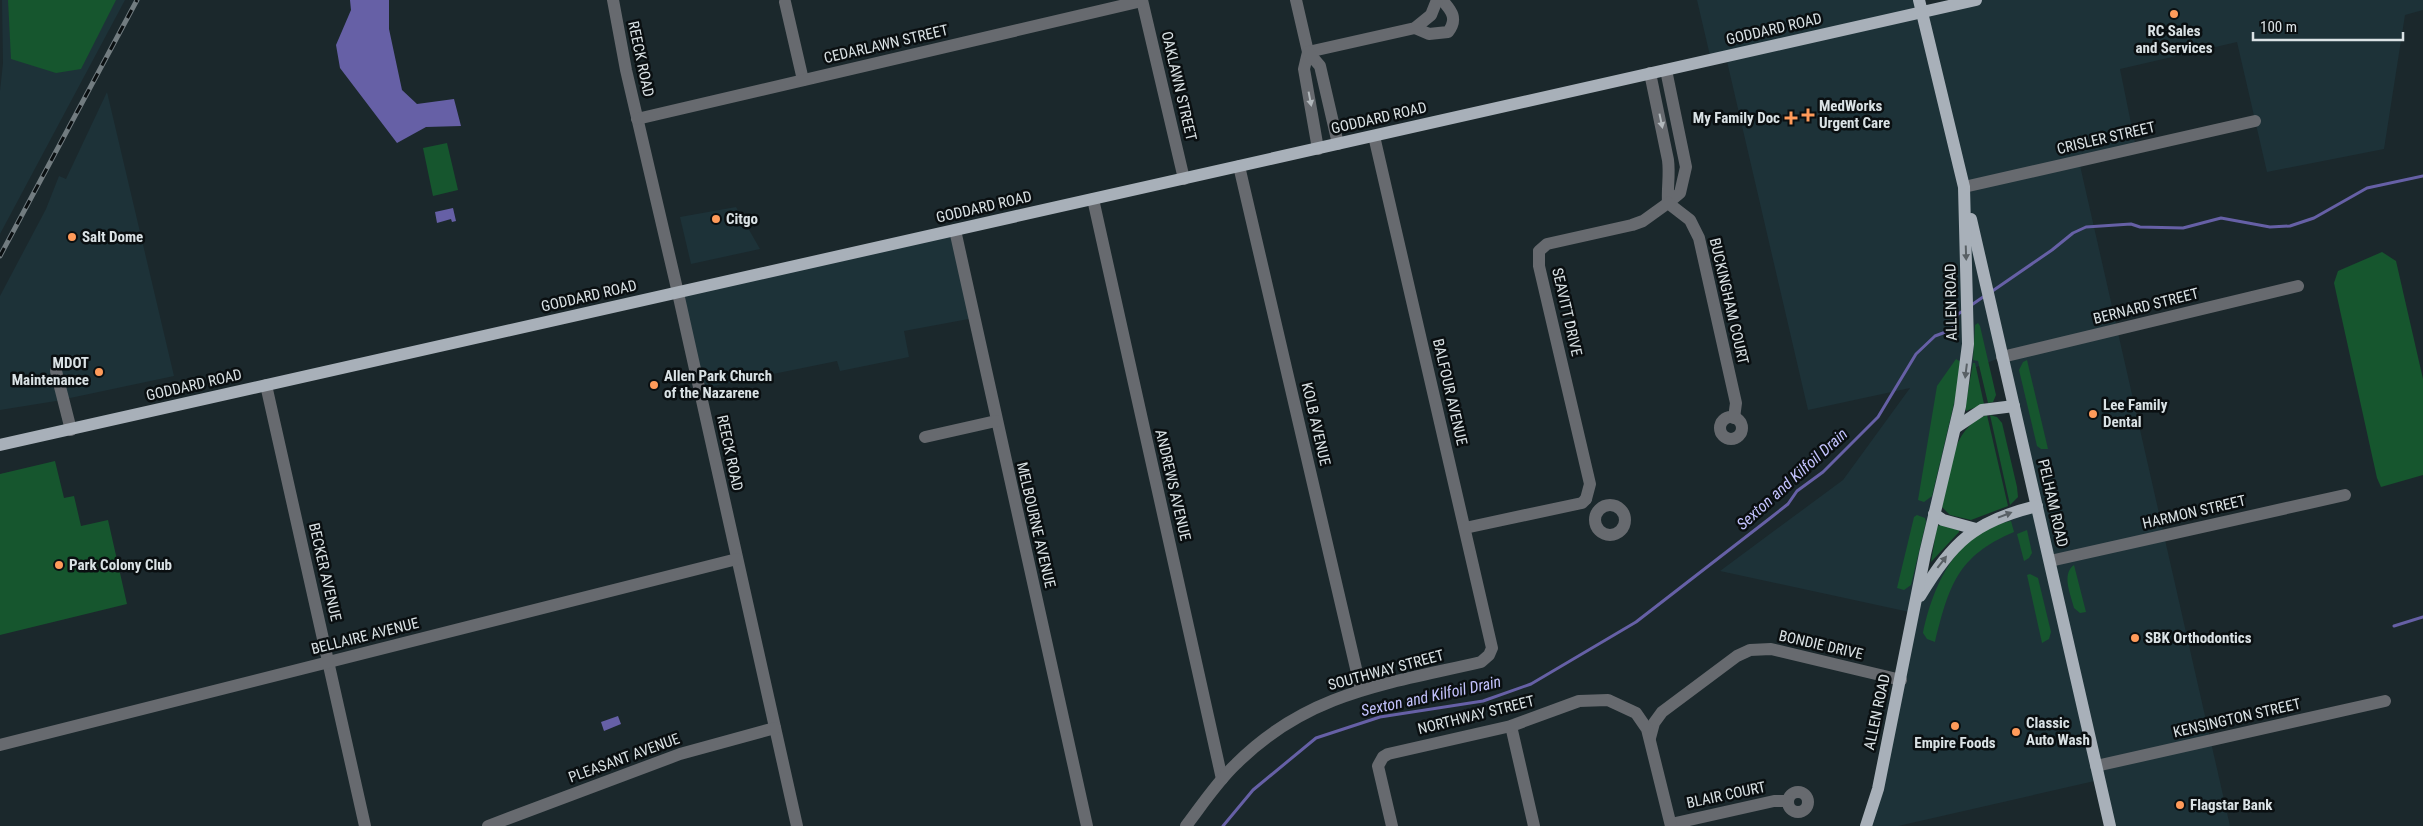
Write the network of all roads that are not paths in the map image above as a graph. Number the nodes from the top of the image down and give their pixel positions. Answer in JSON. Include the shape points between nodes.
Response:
{"nodes":[{"id":1,"x":613,"y":0,"type":"edge"},
{"id":2,"x":1142,"y":0,"type":"edge"},
{"id":3,"x":1296,"y":0,"type":"edge"},
{"id":4,"x":1437,"y":0,"type":"edge"},
{"id":5,"x":1442,"y":0,"type":"edge"},
{"id":6,"x":1976,"y":0,"type":"edge"},
{"id":7,"x":785,"y":2,"type":"dead end"},
{"id":8,"x":1920,"y":6,"type":"edge"},
{"id":9,"x":1415,"y":28,"type":"junction"},
{"id":10,"x":1308,"y":52,"type":"junction"},
{"id":11,"x":1666,"y":70,"type":"junction"},
{"id":12,"x":1650,"y":73,"type":"junction"},
{"id":13,"x":803,"y":80,"type":"junction"},
{"id":14,"x":637,"y":119,"type":"junction"},
{"id":15,"x":2255,"y":120,"type":"dead end"},
{"id":16,"x":1374,"y":136,"type":"junction"},
{"id":17,"x":1338,"y":144,"type":"junction"},
{"id":18,"x":1318,"y":149,"type":"junction"},
{"id":19,"x":1239,"y":166,"type":"junction"},
{"id":20,"x":1184,"y":179,"type":"junction"},
{"id":21,"x":1964,"y":187,"type":"junction"},
{"id":22,"x":1093,"y":199,"type":"junction"},
{"id":23,"x":1668,"y":203,"type":"junction"},
{"id":24,"x":955,"y":230,"type":"junction"},
{"id":25,"x":2298,"y":286,"type":"dead end"},
{"id":26,"x":678,"y":293,"type":"junction"},
{"id":27,"x":2002,"y":357,"type":"junction"},
{"id":28,"x":56,"y":371,"type":"dead end"},
{"id":29,"x":266,"y":385,"type":"junction"},
{"id":30,"x":2014,"y":406,"type":"junction"},
{"id":31,"x":1734,"y":418,"type":"dead end"},
{"id":32,"x":996,"y":420,"type":"junction"},
{"id":33,"x":1955,"y":428,"type":"junction"},
{"id":34,"x":71,"y":430,"type":"junction"},
{"id":35,"x":925,"y":438,"type":"dead end"},
{"id":36,"x":0,"y":445,"type":"edge"},
{"id":37,"x":2345,"y":494,"type":"dead end"},
{"id":38,"x":1586,"y":499,"type":"junction"},
{"id":39,"x":2037,"y":506,"type":"junction"},
{"id":40,"x":1598,"y":510,"type":"dead end"},
{"id":41,"x":1934,"y":514,"type":"junction"},
{"id":42,"x":1465,"y":528,"type":"junction"},
{"id":43,"x":1976,"y":529,"type":"junction"},
{"id":44,"x":737,"y":560,"type":"junction"},
{"id":45,"x":2050,"y":561,"type":"junction"},
{"id":46,"x":1916,"y":603,"type":"junction"},
{"id":47,"x":1489,"y":655,"type":"joint"},
{"id":48,"x":329,"y":662,"type":"junction"},
{"id":49,"x":1901,"y":680,"type":"junction"},
{"id":50,"x":1361,"y":690,"type":"junction"},
{"id":51,"x":2385,"y":701,"type":"dead end"},
{"id":52,"x":1511,"y":726,"type":"junction"},
{"id":53,"x":775,"y":728,"type":"junction"},
{"id":54,"x":1650,"y":738,"type":"junction"},
{"id":55,"x":0,"y":745,"type":"edge"},
{"id":56,"x":2096,"y":766,"type":"junction"},
{"id":57,"x":1222,"y":779,"type":"junction"},
{"id":58,"x":1788,"y":801,"type":"dead end"},
{"id":59,"x":1671,"y":825,"type":"edge"},
{"id":60,"x":365,"y":826,"type":"edge"},
{"id":61,"x":488,"y":826,"type":"edge"},
{"id":62,"x":797,"y":826,"type":"edge"},
{"id":63,"x":1088,"y":826,"type":"edge"},
{"id":64,"x":1186,"y":826,"type":"edge"},
{"id":65,"x":1392,"y":826,"type":"edge"},
{"id":66,"x":1534,"y":826,"type":"edge"},
{"id":67,"x":1866,"y":826,"type":"edge"},
{"id":68,"x":2110,"y":826,"type":"edge"}],
"edges":[{"from":1,"to":14,"type":"street","name":"REECK ROAD"},
{"from":2,"to":13,"type":"street","name":"CEDARLAWN STREET"},
{"from":2,"to":20,"type":"street","name":"OAKLAWN STREET"},
{"from":3,"to":10,"type":"street"},
{"from":4,"to":9,"type":"street","via":[[1431,15]]},
{"from":5,"to":9,"type":"street","via":[[1453,15],[1454,25],[1448,32],[1429,34]]},
{"from":6,"to":8,"type":"main road","name":"GODDARD ROAD"},
{"from":7,"to":13,"type":"street"},
{"from":8,"to":11,"type":"main road","name":"GODDARD ROAD"},
{"from":8,"to":21,"type":"main road","name":"ALLEN ROAD"},
{"from":9,"to":10,"type":"street"},
{"from":10,"to":17,"type":"street","via":[[1320,66]]},
{"from":10,"to":18,"type":"street","one_way":true,"via":[[1304,69]]},
{"from":11,"to":12,"type":"main road","name":"GODDARD ROAD"},
{"from":11,"to":23,"type":"street","via":[[1686,167],[1680,193]]},
{"from":12,"to":16,"type":"main road","name":"GODDARD ROAD"},
{"from":12,"to":23,"type":"street","one_way":true,"via":[[1670,173]]},
{"from":13,"to":14,"type":"street","name":"CEDARLAWN STREET"},
{"from":14,"to":26,"type":"street","name":"REECK ROAD"},
{"from":15,"to":21,"type":"street","name":"CRISLER STREET"},
{"from":16,"to":17,"type":"main road","name":"GODDARD ROAD"},
{"from":16,"to":42,"type":"street","name":"BALFOUR AVENUE"},
{"from":17,"to":18,"type":"main road","name":"GODDARD ROAD"},
{"from":18,"to":19,"type":"main road","name":"GODDARD ROAD"},
{"from":19,"to":20,"type":"main road","name":"GODDARD ROAD"},
{"from":19,"to":50,"type":"street","name":"KOLB AVENUE"},
{"from":20,"to":22,"type":"main road","name":"GODDARD ROAD"},
{"from":21,"to":27,"type":"main road","name":"PELHAM ROAD"},
{"from":21,"to":33,"type":"main road","name":"ALLEN ROAD","one_way":true,"via":[[1968,322],[1966,371]]},
{"from":22,"to":24,"type":"main road","name":"GODDARD ROAD"},
{"from":22,"to":57,"type":"street","name":"ANDREWS AVENUE"},
{"from":23,"to":31,"type":"street","name":"BUCKINGHAM COURT","via":[[1690,220],[1699,238],[1736,403]]},
{"from":23,"to":38,"type":"street","name":"SEAVITT DRIVE","via":[[1643,221],[1552,242],[1539,251],[1539,266],[1590,484]]},
{"from":24,"to":26,"type":"main road","name":"GODDARD ROAD"},
{"from":24,"to":32,"type":"street","name":"MELBOURNE AVENUE"},
{"from":25,"to":27,"type":"street","name":"BERNARD STREET"},
{"from":26,"to":29,"type":"main road","name":"GODDARD ROAD"},
{"from":26,"to":44,"type":"street","name":"REECK ROAD"},
{"from":27,"to":30,"type":"main road","name":"PELHAM ROAD"},
{"from":28,"to":34,"type":"street"},
{"from":29,"to":34,"type":"main road","name":"GODDARD ROAD"},
{"from":29,"to":48,"type":"street","name":"BECKER AVENUE"},
{"from":30,"to":33,"type":"main road","via":[[1982,410]]},
{"from":30,"to":39,"type":"main road","name":"PELHAM ROAD"},
{"from":32,"to":35,"type":"street"},
{"from":32,"to":63,"type":"street","name":"MELBOURNE AVENUE"},
{"from":33,"to":41,"type":"main road","name":"ALLEN ROAD"},
{"from":34,"to":36,"type":"main road","name":"GODDARD ROAD"},
{"from":37,"to":45,"type":"street","name":"HARMON STREET"},
{"from":38,"to":40,"type":"street"},
{"from":38,"to":42,"type":"street","via":[[1582,503]]},
{"from":43,"to":39,"type":"main road","name":"ALLEN ROAD","one_way":true,"via":[[2009,512]]},
{"from":39,"to":45,"type":"main road","name":"PELHAM ROAD"},
{"from":41,"to":43,"type":"main road","via":[[1943,520]]},
{"from":41,"to":46,"type":"main road","name":"ALLEN ROAD"},
{"from":42,"to":47,"type":"street","name":"BALFOUR AVENUE","via":[[1492,642]]},
{"from":46,"to":43,"type":"main road","name":"ALLEN ROAD","one_way":true,"via":[[1939,565],[1958,543]]},
{"from":44,"to":48,"type":"street","name":"BELLAIRE AVENUE"},
{"from":44,"to":53,"type":"street","name":"REECK ROAD"},
{"from":45,"to":56,"type":"main road","name":"PELHAM ROAD"},
{"from":46,"to":49,"type":"main road","name":"ALLEN ROAD"},
{"from":47,"to":50,"type":"street","name":"SOUTHWAY STREET","via":[[1481,662]]},
{"from":48,"to":55,"type":"street","name":"BELLAIRE AVENUE"},
{"from":48,"to":60,"type":"street","name":"BECKER AVENUE"},
{"from":49,"to":54,"type":"street","name":"BONDIE DRIVE","via":[[1771,649],[1750,650],[1737,656],[1662,712],[1654,723]]},
{"from":49,"to":67,"type":"main road","name":"ALLEN ROAD","via":[[1878,788]]},
{"from":50,"to":57,"type":"street","name":"SOUTHWAY STREET","via":[[1324,703],[1287,723],[1253,748]]},
{"from":51,"to":56,"type":"street","name":"KENSINGTON STREET"},
{"from":52,"to":54,"type":"street","name":"NORTHWAY STREET","via":[[1579,701],[1600,699],[1616,702],[1636,713]]},
{"from":52,"to":65,"type":"street","name":"NORTHWAY STREET","via":[[1388,754],[1378,766]]},
{"from":52,"to":66,"type":"street"},
{"from":53,"to":61,"type":"street","name":"PLEASANT AVENUE","via":[[680,754]]},
{"from":53,"to":62,"type":"street","name":"REECK ROAD"},
{"from":54,"to":59,"type":"street","name":"NORTHWAY STREET"},
{"from":56,"to":68,"type":"main road","name":"PELHAM ROAD"},
{"from":57,"to":64,"type":"street","name":"SOUTHWAY STREET"},
{"from":58,"to":59,"type":"street","name":"BLAIR COURT","via":[[1774,801]]}]}
